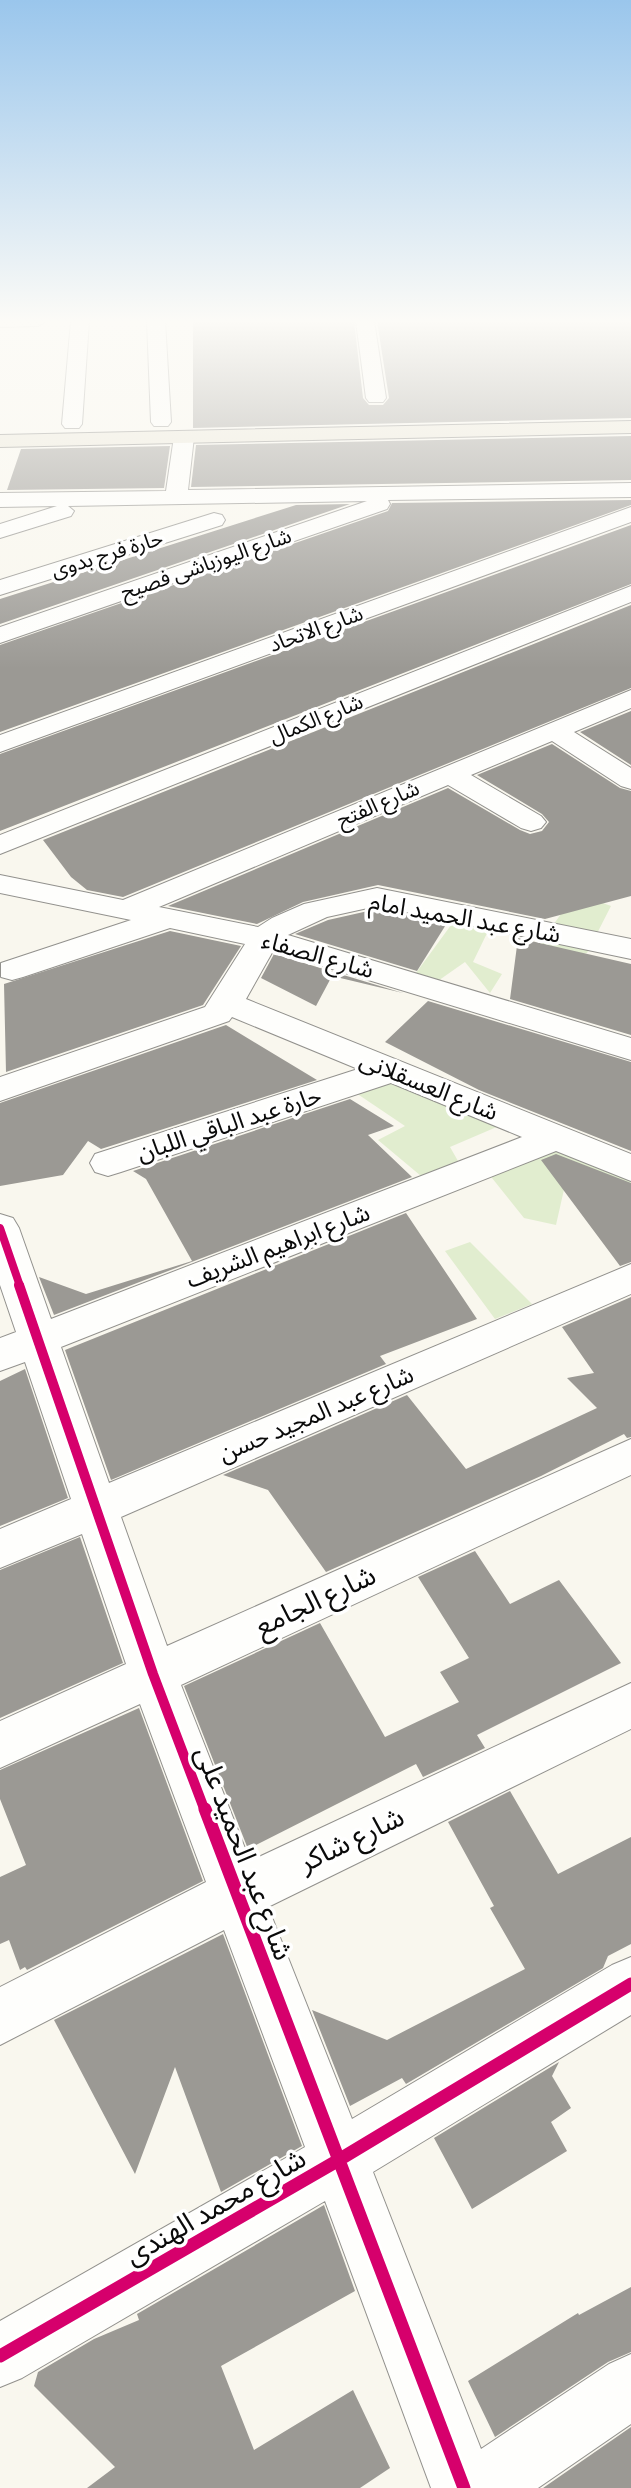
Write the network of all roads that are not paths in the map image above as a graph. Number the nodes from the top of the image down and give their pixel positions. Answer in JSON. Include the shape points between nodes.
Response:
{"nodes":[{"id":1,"x":31,"y":437,"type":"edge"},
{"id":2,"x":184,"y":437,"type":"edge"},
{"id":3,"x":0,"y":441,"type":"edge"},
{"id":4,"x":631,"y":490,"type":"edge"},
{"id":5,"x":412,"y":493,"type":"junction"},
{"id":6,"x":176,"y":497,"type":"junction"},
{"id":7,"x":105,"y":498,"type":"junction"},
{"id":8,"x":0,"y":500,"type":"edge"},
{"id":9,"x":631,"y":514,"type":"edge"},
{"id":10,"x":214,"y":520,"type":"dead end"},
{"id":11,"x":0,"y":531,"type":"edge"},
{"id":12,"x":0,"y":587,"type":"edge"},
{"id":13,"x":631,"y":593,"type":"edge"},
{"id":14,"x":0,"y":635,"type":"edge"},
{"id":15,"x":631,"y":698,"type":"edge"},
{"id":16,"x":553,"y":730,"type":"junction"},
{"id":17,"x":0,"y":744,"type":"edge"},
{"id":18,"x":449,"y":774,"type":"junction"},
{"id":19,"x":631,"y":780,"type":"edge"},
{"id":20,"x":531,"y":822,"type":"dead end"},
{"id":21,"x":0,"y":845,"type":"edge"},
{"id":22,"x":0,"y":884,"type":"edge"},
{"id":23,"x":126,"y":910,"type":"junction"},
{"id":24,"x":168,"y":919,"type":"junction"},
{"id":25,"x":264,"y":938,"type":"junction"},
{"id":26,"x":631,"y":949,"type":"edge"},
{"id":27,"x":12,"y":970,"type":"dead end"},
{"id":28,"x":227,"y":1003,"type":"junction"},
{"id":29,"x":631,"y":1049,"type":"edge"},
{"id":30,"x":390,"y":1071,"type":"junction"},
{"id":31,"x":0,"y":1089,"type":"edge"},
{"id":32,"x":555,"y":1138,"type":"junction"},
{"id":33,"x":108,"y":1163,"type":"dead end"},
{"id":34,"x":631,"y":1168,"type":"edge"},
{"id":35,"x":0,"y":1228,"type":"edge"},
{"id":36,"x":631,"y":1279,"type":"edge"},
{"id":37,"x":19,"y":1348,"type":"edge"},
{"id":38,"x":631,"y":1456,"type":"edge"},
{"id":39,"x":96,"y":1509,"type":"junction"},
{"id":40,"x":0,"y":1549,"type":"edge"},
{"id":41,"x":153,"y":1674,"type":"junction"},
{"id":42,"x":631,"y":1705,"type":"edge"},
{"id":43,"x":0,"y":1745,"type":"edge"},
{"id":44,"x":236,"y":1895,"type":"junction"},
{"id":45,"x":631,"y":1984,"type":"edge"},
{"id":46,"x":0,"y":2017,"type":"edge"},
{"id":47,"x":337,"y":2161,"type":"junction"},
{"id":48,"x":0,"y":2356,"type":"edge"},
{"id":49,"x":631,"y":2386,"type":"edge"},
{"id":50,"x":464,"y":2488,"type":"edge"},
{"id":51,"x":481,"y":2488,"type":"edge"}],
"edges":[{"from":1,"to":3,"type":"main road"},
{"from":2,"to":6,"type":"street"},
{"from":4,"to":5,"type":"street"},
{"from":5,"to":6,"type":"street"},
{"from":5,"to":14,"type":"street","name":"شارع اليوزباشى فصيح"},
{"from":6,"to":7,"type":"street"},
{"from":7,"to":8,"type":"street"},
{"from":7,"to":11,"type":"street"},
{"from":9,"to":17,"type":"street","name":"شارع الاتحاد"},
{"from":10,"to":12,"type":"street","name":"حارة فرج بدوى"},
{"from":13,"to":21,"type":"street","name":"شارع الكمال"},
{"from":15,"to":16,"type":"street","name":"شارع الفتح"},
{"from":16,"to":18,"type":"street","name":"شارع الفتح"},
{"from":16,"to":19,"type":"street"},
{"from":18,"to":20,"type":"street"},
{"from":18,"to":23,"type":"street","name":"شارع الفتح"},
{"from":22,"to":23,"type":"street","name":"شارع الصفاء"},
{"from":23,"to":24,"type":"street","name":"شارع الصفاء"},
{"from":24,"to":25,"type":"street","name":"شارع الصفاء"},
{"from":24,"to":27,"type":"street"},
{"from":25,"to":26,"type":"street","name":"شارع عبد الحميد امام","via":[[283,924],[346,901],[377,897]]},
{"from":25,"to":28,"type":"street"},
{"from":25,"to":29,"type":"street","name":"شارع الصفاء"},
{"from":28,"to":30,"type":"street","name":"شارع العسقلانى"},
{"from":28,"to":31,"type":"street","via":[[199,1022]]},
{"from":30,"to":32,"type":"street","name":"شارع العسقلانى"},
{"from":30,"to":33,"type":"street","name":"حارة عبد الباقي اللبان"},
{"from":32,"to":34,"type":"street","name":"شارع العسقلانى"},
{"from":32,"to":37,"type":"street","name":"شارع ابراهيم الشريف"},
{"from":35,"to":37,"type":"street","name":"شارع عبد الحميد على"},
{"from":36,"to":39,"type":"street","name":"شارع عبد المجيد حسن"},
{"from":37,"to":39,"type":"street","name":"شارع عبد الحميد على"},
{"from":38,"to":41,"type":"street","name":"شارع الجامع"},
{"from":39,"to":40,"type":"street","name":"شارع عبد المجيد حسن"},
{"from":39,"to":41,"type":"street","name":"شارع عبد الحميد على"},
{"from":41,"to":43,"type":"street","name":"شارع الجامع"},
{"from":41,"to":44,"type":"street","name":"شارع عبد الحميد على"},
{"from":42,"to":44,"type":"street","name":"شارع شاكر"},
{"from":44,"to":46,"type":"street","name":"شارع شاكر"},
{"from":44,"to":47,"type":"street","name":"شارع عبد الحميد على"},
{"from":45,"to":47,"type":"street","name":"شارع محمد الهندى"},
{"from":47,"to":48,"type":"street","name":"شارع محمد الهندى"},
{"from":47,"to":50,"type":"street","name":"شارع عبد الحميد على"},
{"from":49,"to":51,"type":"street"}]}
